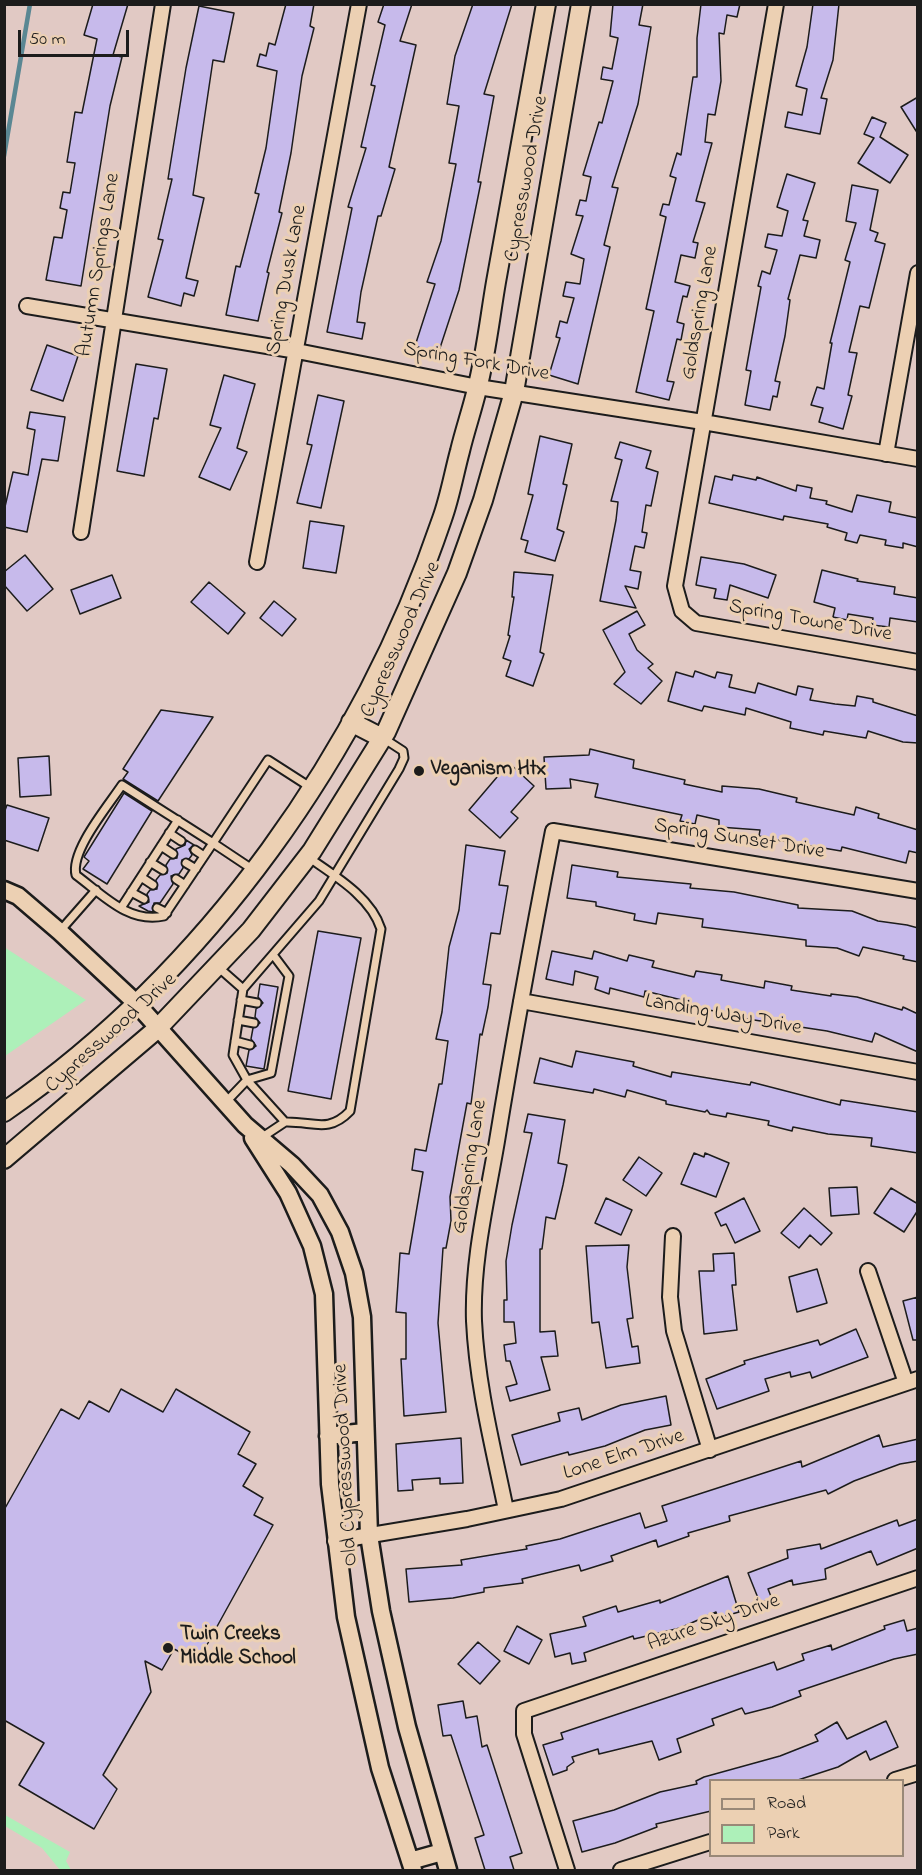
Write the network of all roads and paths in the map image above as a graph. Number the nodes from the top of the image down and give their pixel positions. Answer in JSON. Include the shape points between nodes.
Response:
{"nodes":[{"id":1,"x":163,"y":4,"type":"edge"},
{"id":2,"x":359,"y":4,"type":"edge"},
{"id":3,"x":546,"y":4,"type":"edge"},
{"id":4,"x":581,"y":4,"type":"edge"},
{"id":5,"x":776,"y":4,"type":"edge"},
{"id":6,"x":918,"y":273,"type":"edge"},
{"id":7,"x":27,"y":306,"type":"dead end"},
{"id":8,"x":112,"y":320,"type":"junction"},
{"id":9,"x":297,"y":351,"type":"junction"},
{"id":10,"x":478,"y":387,"type":"junction"},
{"id":11,"x":514,"y":392,"type":"junction"},
{"id":12,"x":703,"y":422,"type":"junction"},
{"id":13,"x":886,"y":454,"type":"junction"},
{"id":14,"x":918,"y":459,"type":"edge"},
{"id":15,"x":81,"y":532,"type":"dead end"},
{"id":16,"x":257,"y":562,"type":"dead end"},
{"id":17,"x":696,"y":623,"type":"joint"},
{"id":18,"x":918,"y":662,"type":"edge"},
{"id":19,"x":351,"y":722,"type":"junction"},
{"id":20,"x":382,"y":738,"type":"junction"},
{"id":21,"x":310,"y":788,"type":"junction"},
{"id":22,"x":178,"y":820,"type":"junction"},
{"id":23,"x":553,"y":831,"type":"joint"},
{"id":24,"x":169,"y":833,"type":"junction"},
{"id":25,"x":181,"y":841,"type":"dead end"},
{"id":26,"x":213,"y":843,"type":"junction"},
{"id":27,"x":161,"y":846,"type":"junction"},
{"id":28,"x":195,"y":850,"type":"dead end"},
{"id":29,"x":173,"y":854,"type":"dead end"},
{"id":30,"x":204,"y":856,"type":"junction"},
{"id":31,"x":308,"y":857,"type":"junction"},
{"id":32,"x":150,"y":862,"type":"junction"},
{"id":33,"x":186,"y":863,"type":"dead end"},
{"id":34,"x":196,"y":869,"type":"junction"},
{"id":35,"x":163,"y":870,"type":"dead end"},
{"id":36,"x":255,"y":870,"type":"junction"},
{"id":37,"x":335,"y":876,"type":"junction"},
{"id":38,"x":141,"y":878,"type":"junction"},
{"id":39,"x":176,"y":879,"type":"dead end"},
{"id":40,"x":153,"y":885,"type":"dead end"},
{"id":41,"x":185,"y":885,"type":"junction"},
{"id":42,"x":4,"y":890,"type":"edge"},
{"id":43,"x":96,"y":890,"type":"junction"},
{"id":44,"x":918,"y":891,"type":"edge"},
{"id":45,"x":131,"y":892,"type":"junction"},
{"id":46,"x":167,"y":894,"type":"dead end"},
{"id":47,"x":144,"y":899,"type":"dead end"},
{"id":48,"x":176,"y":899,"type":"junction"},
{"id":49,"x":121,"y":908,"type":"junction"},
{"id":50,"x":157,"y":908,"type":"dead end"},
{"id":51,"x":166,"y":913,"type":"junction"},
{"id":52,"x":60,"y":932,"type":"junction"},
{"id":53,"x":274,"y":956,"type":"junction"},
{"id":54,"x":218,"y":967,"type":"junction"},
{"id":55,"x":243,"y":988,"type":"junction"},
{"id":56,"x":241,"y":1000,"type":"junction"},
{"id":57,"x":521,"y":1001,"type":"junction"},
{"id":58,"x":136,"y":1003,"type":"junction"},
{"id":59,"x":257,"y":1003,"type":"dead end"},
{"id":60,"x":275,"y":1007,"type":"dead end"},
{"id":61,"x":283,"y":1008,"type":"junction"},
{"id":62,"x":238,"y":1020,"type":"junction"},
{"id":63,"x":254,"y":1023,"type":"dead end"},
{"id":64,"x":157,"y":1029,"type":"junction"},
{"id":65,"x":235,"y":1041,"type":"junction"},
{"id":66,"x":250,"y":1045,"type":"dead end"},
{"id":67,"x":918,"y":1072,"type":"edge"},
{"id":68,"x":247,"y":1080,"type":"junction"},
{"id":69,"x":225,"y":1103,"type":"junction"},
{"id":70,"x":4,"y":1112,"type":"edge"},
{"id":71,"x":285,"y":1122,"type":"junction"},
{"id":72,"x":245,"y":1125,"type":"junction"},
{"id":73,"x":261,"y":1138,"type":"junction"},
{"id":74,"x":4,"y":1159,"type":"edge"},
{"id":75,"x":673,"y":1236,"type":"dead end"},
{"id":76,"x":868,"y":1271,"type":"dead end"},
{"id":77,"x":912,"y":1381,"type":"edge"},
{"id":78,"x":364,"y":1432,"type":"junction"},
{"id":79,"x":328,"y":1436,"type":"junction"},
{"id":80,"x":710,"y":1450,"type":"junction"},
{"id":81,"x":506,"y":1510,"type":"junction"},
{"id":82,"x":369,"y":1535,"type":"junction"},
{"id":83,"x":335,"y":1541,"type":"junction"},
{"id":84,"x":918,"y":1578,"type":"edge"},
{"id":85,"x":918,"y":1773,"type":"edge"},
{"id":86,"x":898,"y":1779,"type":"edge"},
{"id":87,"x":709,"y":1843,"type":"edge"},
{"id":88,"x":442,"y":1852,"type":"junction"},
{"id":89,"x":412,"y":1866,"type":"edge"},
{"id":90,"x":448,"y":1870,"type":"edge"},
{"id":91,"x":567,"y":1870,"type":"edge"},
{"id":92,"x":621,"y":1870,"type":"edge"}],
"edges":[{"from":1,"to":8,"type":"street","name":"Autumn Springs Lane"},
{"from":2,"to":9,"type":"street","name":"Spring Dusk Lane"},
{"from":3,"to":10,"type":"main road","name":"Cypresswood Drive"},
{"from":4,"to":11,"type":"main road","name":"Cypresswood Drive"},
{"from":5,"to":12,"type":"street","name":"Goldspring Lane"},
{"from":6,"to":13,"type":"street"},
{"from":7,"to":8,"type":"street","name":"Spring Fork Drive"},
{"from":8,"to":9,"type":"street","name":"Spring Fork Drive"},
{"from":8,"to":15,"type":"street","name":"Autumn Springs Lane"},
{"from":9,"to":10,"type":"street","name":"Spring Fork Drive"},
{"from":9,"to":16,"type":"street","name":"Spring Dusk Lane"},
{"from":10,"to":11,"type":"street","name":"Spring Fork Drive"},
{"from":10,"to":19,"type":"main road","name":"Cypresswood Drive","via":[[443,518],[406,610]]},
{"from":11,"to":12,"type":"street","name":"Spring Fork Drive"},
{"from":11,"to":20,"type":"main road","name":"Cypresswood Drive","via":[[457,573]]},
{"from":12,"to":13,"type":"street","name":"Spring Fork Drive"},
{"from":12,"to":17,"type":"street","name":"Goldspring Lane","via":[[675,586],[682,611]]},
{"from":13,"to":14,"type":"street","name":"Spring Fork Drive"},
{"from":17,"to":18,"type":"street","name":"Spring Towne Drive"},
{"from":19,"to":20,"type":"main road"},
{"from":19,"to":21,"type":"main road","name":"Cypresswood Drive"},
{"from":20,"to":31,"type":"main road","name":"Cypresswood Drive"},
{"from":20,"to":37,"type":"lane","via":[[403,751],[404,758]]},
{"from":21,"to":26,"type":"lane","via":[[268,760]]},
{"from":21,"to":36,"type":"main road","name":"Cypresswood Drive"},
{"from":22,"to":24,"type":"lane"},
{"from":22,"to":26,"type":"lane"},
{"from":22,"to":43,"type":"lane","via":[[122,785],[77,853],[76,875]]},
{"from":23,"to":44,"type":"street","name":"Spring Sunset Drive"},
{"from":23,"to":57,"type":"street","name":"Goldspring Lane"},
{"from":24,"to":25,"type":"lane"},
{"from":24,"to":27,"type":"lane"},
{"from":26,"to":30,"type":"lane"},
{"from":26,"to":36,"type":"lane"},
{"from":27,"to":29,"type":"lane"},
{"from":27,"to":32,"type":"lane"},
{"from":28,"to":30,"type":"lane"},
{"from":30,"to":34,"type":"lane"},
{"from":31,"to":37,"type":"lane"},
{"from":31,"to":54,"type":"main road","name":"Cypresswood Drive"},
{"from":32,"to":35,"type":"lane"},
{"from":32,"to":38,"type":"lane"},
{"from":33,"to":34,"type":"lane"},
{"from":34,"to":41,"type":"lane"},
{"from":36,"to":58,"type":"main road","name":"Cypresswood Drive","via":[[189,949]]},
{"from":37,"to":53,"type":"lane"},
{"from":37,"to":71,"type":"lane","via":[[369,905],[381,929],[350,1111],[338,1123]]},
{"from":38,"to":40,"type":"lane"},
{"from":38,"to":45,"type":"lane"},
{"from":39,"to":41,"type":"lane"},
{"from":41,"to":48,"type":"lane"},
{"from":42,"to":52,"type":"street","name":"Old Cypresswood Drive","via":[[18,896]]},
{"from":43,"to":49,"type":"lane"},
{"from":43,"to":52,"type":"lane"},
{"from":45,"to":47,"type":"lane"},
{"from":45,"to":49,"type":"lane"},
{"from":46,"to":48,"type":"lane"},
{"from":48,"to":51,"type":"lane"},
{"from":49,"to":51,"type":"lane","via":[[151,919]]},
{"from":50,"to":51,"type":"lane"},
{"from":52,"to":58,"type":"street","name":"Old Cypresswood Drive"},
{"from":53,"to":55,"type":"lane"},
{"from":53,"to":61,"type":"lane","via":[[290,976]]},
{"from":54,"to":55,"type":"lane"},
{"from":54,"to":64,"type":"main road","name":"Cypresswood Drive"},
{"from":55,"to":56,"type":"lane"},
{"from":56,"to":59,"type":"lane"},
{"from":56,"to":62,"type":"lane"},
{"from":57,"to":67,"type":"street","name":"Landing Way Drive"},
{"from":57,"to":81,"type":"street","name":"Goldspring Lane","via":[[481,1234],[474,1319],[478,1379]]},
{"from":58,"to":64,"type":"street","name":"Old Cypresswood Drive"},
{"from":58,"to":70,"type":"main road","name":"Cypresswood Drive","via":[[80,1056]]},
{"from":60,"to":61,"type":"lane"},
{"from":61,"to":68,"type":"lane","via":[[275,1027],[271,1072]]},
{"from":62,"to":63,"type":"lane"},
{"from":62,"to":65,"type":"lane"},
{"from":64,"to":69,"type":"street","name":"Old Cypresswood Drive"},
{"from":64,"to":74,"type":"main road","name":"Cypresswood Drive"},
{"from":65,"to":66,"type":"lane"},
{"from":65,"to":68,"type":"lane","via":[[233,1055]]},
{"from":68,"to":69,"type":"lane"},
{"from":68,"to":71,"type":"lane"},
{"from":69,"to":72,"type":"street","name":"Old Cypresswood Drive"},
{"from":71,"to":73,"type":"lane"},
{"from":72,"to":73,"type":"street","name":"Old Cypresswood Drive"},
{"from":72,"to":79,"type":"street","name":"Old Cypresswood Drive","via":[[288,1193],[312,1246],[324,1294]]},
{"from":73,"to":78,"type":"street","name":"Old Cypresswood Drive","via":[[320,1195],[340,1232],[354,1274],[362,1317]]},
{"from":75,"to":80,"type":"street","via":[[670,1297],[674,1331]]},
{"from":76,"to":77,"type":"street"},
{"from":77,"to":80,"type":"street","name":"Lone Elm Drive"},
{"from":78,"to":79,"type":"street"},
{"from":78,"to":82,"type":"street","name":"Old Cypresswood Drive"},
{"from":79,"to":83,"type":"street","name":"Old Cypresswood Drive"},
{"from":80,"to":81,"type":"street","name":"Lone Elm Drive","via":[[561,1498]]},
{"from":81,"to":82,"type":"street","name":"Lone Elm Drive"},
{"from":82,"to":83,"type":"street","name":"Lone Elm Drive"},
{"from":82,"to":88,"type":"street","name":"Old Cypresswood Drive","via":[[393,1669]]},
{"from":83,"to":89,"type":"street","name":"Old Cypresswood Drive","via":[[362,1698]]},
{"from":84,"to":91,"type":"street","name":"Azure Sky Drive","via":[[524,1711],[524,1734]]},
{"from":85,"to":86,"type":"street"},
{"from":87,"to":92,"type":"street"},
{"from":88,"to":89,"type":"street"},
{"from":88,"to":90,"type":"street","name":"Old Cypresswood Drive"}]}
